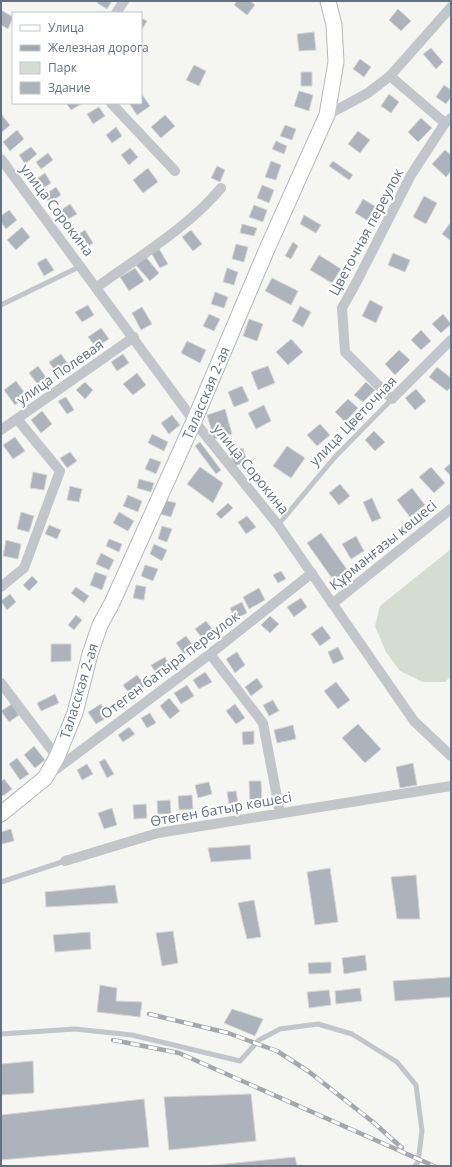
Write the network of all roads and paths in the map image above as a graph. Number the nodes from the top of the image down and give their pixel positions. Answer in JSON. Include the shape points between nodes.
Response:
{"nodes":[{"id":1,"x":124,"y":1,"type":"edge"},
{"id":2,"x":328,"y":1,"type":"edge"},
{"id":3,"x":451,"y":7,"type":"edge"},
{"id":4,"x":117,"y":12,"type":"edge"},
{"id":5,"x":390,"y":76,"type":"junction"},
{"id":6,"x":111,"y":104,"type":"edge"},
{"id":7,"x":327,"y":115,"type":"junction"},
{"id":8,"x":448,"y":120,"type":"edge"},
{"id":9,"x":1,"y":159,"type":"edge"},
{"id":10,"x":175,"y":171,"type":"dead end"},
{"id":11,"x":221,"y":188,"type":"dead end"},
{"id":12,"x":81,"y":266,"type":"junction"},
{"id":13,"x":97,"y":287,"type":"junction"},
{"id":14,"x":1,"y":305,"type":"edge"},
{"id":15,"x":134,"y":337,"type":"junction"},
{"id":16,"x":451,"y":340,"type":"edge"},
{"id":17,"x":392,"y":399,"type":"junction"},
{"id":18,"x":17,"y":419,"type":"junction"},
{"id":19,"x":194,"y":421,"type":"junction"},
{"id":20,"x":1,"y":430,"type":"edge"},
{"id":21,"x":451,"y":509,"type":"edge"},
{"id":22,"x":278,"y":525,"type":"junction"},
{"id":23,"x":312,"y":573,"type":"junction"},
{"id":24,"x":1,"y":586,"type":"edge"},
{"id":25,"x":332,"y":604,"type":"junction"},
{"id":26,"x":210,"y":654,"type":"junction"},
{"id":27,"x":1,"y":683,"type":"edge"},
{"id":28,"x":451,"y":756,"type":"edge"},
{"id":29,"x":57,"y":757,"type":"junction"},
{"id":30,"x":45,"y":778,"type":"junction"},
{"id":31,"x":451,"y":786,"type":"edge"},
{"id":32,"x":280,"y":813,"type":"junction"},
{"id":33,"x":1,"y":814,"type":"edge"},
{"id":34,"x":65,"y":861,"type":"joint"},
{"id":35,"x":1,"y":882,"type":"edge"},
{"id":36,"x":1,"y":1034,"type":"edge"},
{"id":37,"x":415,"y":1166,"type":"edge"}],
"edges":[{"from":1,"to":4,"type":"street"},
{"from":2,"to":7,"type":"street","name":"Таласская 2-ая","via":[[334,25],[336,62]]},
{"from":3,"to":5,"type":"street"},
{"from":5,"to":7,"type":"street","via":[[368,93]]},
{"from":5,"to":8,"type":"street"},
{"from":6,"to":10,"type":"street"},
{"from":7,"to":19,"type":"street","name":"Таласская 2-ая"},
{"from":8,"to":17,"type":"street","name":"Цветочная переулок","via":[[411,175],[342,308],[345,352]]},
{"from":9,"to":12,"type":"street","name":"улица Сорокина"},
{"from":11,"to":13,"type":"street","via":[[210,202],[170,234]]},
{"from":12,"to":13,"type":"street","name":"улица Сорокина"},
{"from":12,"to":14,"type":"lane"},
{"from":13,"to":15,"type":"street","name":"улица Сорокина"},
{"from":15,"to":18,"type":"street","name":"улица Полевая"},
{"from":15,"to":19,"type":"street","name":"улица Сорокина"},
{"from":16,"to":17,"type":"street","name":"улица Цветочная"},
{"from":17,"to":22,"type":"lane","name":"улица Цветочная","via":[[335,457]]},
{"from":18,"to":20,"type":"street","name":"улица Полевая"},
{"from":18,"to":24,"type":"street","via":[[60,471],[24,568]]},
{"from":19,"to":22,"type":"street","name":"улица Сорокина"},
{"from":19,"to":29,"type":"street","name":"Таласская 2-ая","via":[[100,625],[75,713]]},
{"from":21,"to":25,"type":"street","name":"Құрманғазы көшесі"},
{"from":22,"to":23,"type":"street","name":"улица Сорокина"},
{"from":23,"to":25,"type":"street","name":"улица Сорокина"},
{"from":23,"to":26,"type":"street","name":"Отеген батыра переулок"},
{"from":25,"to":28,"type":"street","name":"улица Сорокина","via":[[414,721]]},
{"from":26,"to":30,"type":"street","name":"Отеген батыра переулок"},
{"from":26,"to":32,"type":"street","via":[[263,723]]},
{"from":27,"to":29,"type":"street"},
{"from":29,"to":30,"type":"street","name":"Таласская 2-ая"},
{"from":30,"to":33,"type":"street"},
{"from":31,"to":32,"type":"street","name":"Өтеген батыр көшесі"},
{"from":32,"to":34,"type":"street","name":"Өтеген батыр көшесі","via":[[158,833]]},
{"from":34,"to":35,"type":"lane","name":"Өтеген батыр көшесі"},
{"from":36,"to":37,"type":"lane","via":[[75,1029],[132,1035],[240,1061],[259,1040],[280,1029],[318,1024],[352,1034],[397,1062],[416,1085],[422,1131],[418,1162]]}]}
